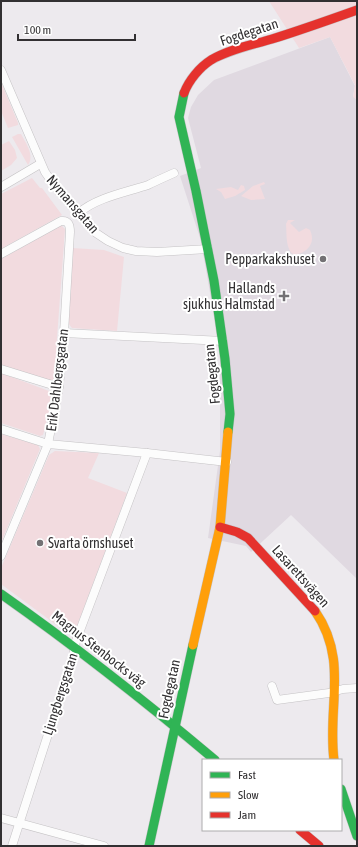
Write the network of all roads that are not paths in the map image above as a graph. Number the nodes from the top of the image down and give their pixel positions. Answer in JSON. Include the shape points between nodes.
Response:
{"nodes":[{"id":1,"x":357,"y":10,"type":"edge"},
{"id":2,"x":1,"y":70,"type":"edge"},
{"id":3,"x":40,"y":164,"type":"junction"},
{"id":4,"x":174,"y":173,"type":"dead end"},
{"id":5,"x":1,"y":187,"type":"edge"},
{"id":6,"x":78,"y":213,"type":"junction"},
{"id":7,"x":208,"y":250,"type":"junction"},
{"id":8,"x":1,"y":254,"type":"edge"},
{"id":9,"x":64,"y":333,"type":"junction"},
{"id":10,"x":222,"y":341,"type":"junction"},
{"id":11,"x":1,"y":369,"type":"edge"},
{"id":12,"x":59,"y":388,"type":"junction"},
{"id":13,"x":1,"y":429,"type":"edge"},
{"id":14,"x":48,"y":444,"type":"junction"},
{"id":15,"x":147,"y":453,"type":"junction"},
{"id":16,"x":227,"y":462,"type":"junction"},
{"id":17,"x":220,"y":528,"type":"junction"},
{"id":18,"x":1,"y":556,"type":"edge"},
{"id":19,"x":1,"y":594,"type":"edge"},
{"id":20,"x":75,"y":647,"type":"junction"},
{"id":21,"x":272,"y":686,"type":"dead end"},
{"id":22,"x":357,"y":688,"type":"edge"},
{"id":23,"x":335,"y":691,"type":"junction"},
{"id":24,"x":175,"y":726,"type":"junction"},
{"id":25,"x":214,"y":759,"type":"edge"},
{"id":26,"x":334,"y":759,"type":"edge"},
{"id":27,"x":342,"y":792,"type":"edge"},
{"id":28,"x":1,"y":818,"type":"edge"},
{"id":29,"x":19,"y":823,"type":"junction"},
{"id":30,"x":301,"y":831,"type":"edge"},
{"id":31,"x":357,"y":836,"type":"edge"},
{"id":32,"x":12,"y":846,"type":"edge"},
{"id":33,"x":104,"y":846,"type":"edge"},
{"id":34,"x":149,"y":846,"type":"edge"},
{"id":35,"x":319,"y":846,"type":"edge"}],
"edges":[{"from":1,"to":7,"type":"street","name":"Fogdegatan","via":[[304,30],[223,54],[205,65],[191,80],[182,97],[179,117]]},
{"from":2,"to":3,"type":"street","name":"Nymansgatan"},
{"from":3,"to":5,"type":"street"},
{"from":3,"to":6,"type":"street","name":"Nymansgatan","via":[[56,188]]},
{"from":4,"to":6,"type":"street","via":[[87,207]]},
{"from":6,"to":7,"type":"street","name":"Nymansgatan","via":[[96,233],[123,248],[157,252]]},
{"from":7,"to":10,"type":"street","name":"Fogdegatan"},
{"from":8,"to":9,"type":"street","name":"Erik Dahlbergsgatan","via":[[61,221],[69,224]]},
{"from":9,"to":10,"type":"street"},
{"from":9,"to":12,"type":"street","name":"Erik Dahlbergsgatan"},
{"from":10,"to":16,"type":"street","name":"Fogdegatan","via":[[229,388]]},
{"from":11,"to":12,"type":"street"},
{"from":12,"to":14,"type":"street","name":"Erik Dahlbergsgatan"},
{"from":13,"to":14,"type":"street"},
{"from":14,"to":15,"type":"street"},
{"from":14,"to":18,"type":"street","name":"Erik Dahlbergsgatan"},
{"from":15,"to":16,"type":"street"},
{"from":15,"to":20,"type":"street","name":"Ljungbergsgatan"},
{"from":16,"to":17,"type":"street","name":"Fogdegatan"},
{"from":17,"to":23,"type":"street","name":"Lasarettsvägen","via":[[248,538],[316,611],[331,640]]},
{"from":17,"to":24,"type":"street","name":"Fogdegatan"},
{"from":19,"to":20,"type":"street","name":"Magnus Stenbocks väg"},
{"from":20,"to":24,"type":"street","name":"Magnus Stenbocks väg"},
{"from":20,"to":29,"type":"street","name":"Ljungbergsgatan"},
{"from":21,"to":23,"type":"street","via":[[277,700]]},
{"from":22,"to":23,"type":"street"},
{"from":23,"to":26,"type":"street","name":"Lasarettsvägen","via":[[332,732]]},
{"from":24,"to":25,"type":"street","name":"Magnus Stenbocks väg"},
{"from":24,"to":34,"type":"street","name":"Fogdegatan"},
{"from":27,"to":31,"type":"street"},
{"from":28,"to":29,"type":"street"},
{"from":29,"to":32,"type":"street","name":"Ljungbergsgatan"},
{"from":29,"to":33,"type":"street"},
{"from":30,"to":35,"type":"street"}]}
